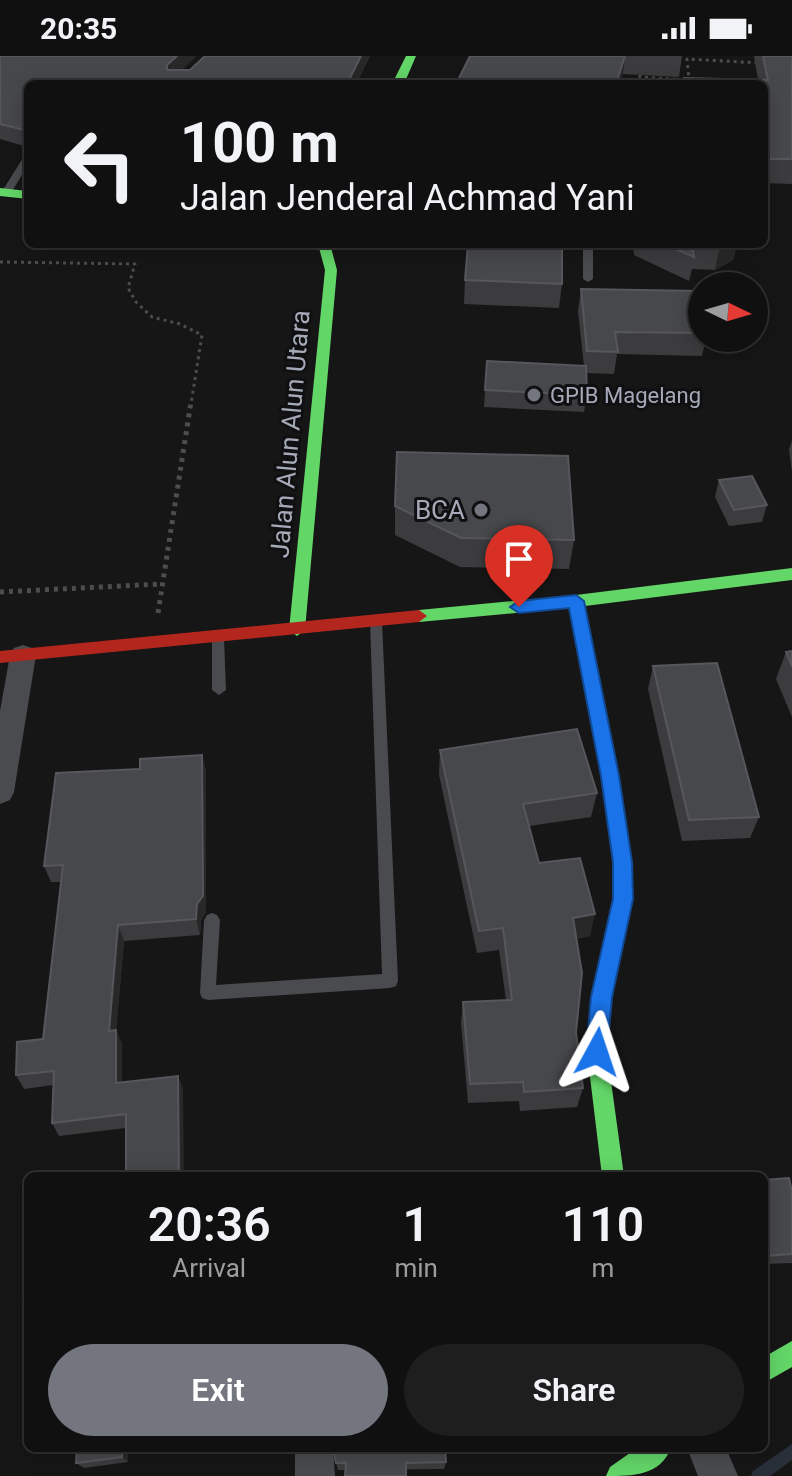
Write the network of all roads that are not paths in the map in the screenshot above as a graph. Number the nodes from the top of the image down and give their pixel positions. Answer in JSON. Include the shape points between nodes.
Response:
{"nodes":[{"id":1,"x":406,"y":57,"type":"edge"},
{"id":2,"x":399,"y":80,"type":"edge"},
{"id":3,"x":24,"y":163,"type":"edge"},
{"id":4,"x":3,"y":192,"type":"edge"},
{"id":5,"x":24,"y":195,"type":"edge"},
{"id":6,"x":325,"y":248,"type":"edge"},
{"id":7,"x":588,"y":248,"type":"edge"},
{"id":8,"x":588,"y":279,"type":"dead end"},
{"id":9,"x":792,"y":574,"type":"edge"},
{"id":10,"x":576,"y":601,"type":"junction"},
{"id":11,"x":376,"y":622,"type":"junction"},
{"id":12,"x":297,"y":630,"type":"junction"},
{"id":13,"x":218,"y":638,"type":"junction"},
{"id":14,"x":12,"y":656,"type":"edge"},
{"id":15,"x":219,"y":690,"type":"dead end"},
{"id":16,"x":3,"y":758,"type":"edge"},
{"id":17,"x":0,"y":792,"type":"edge"},
{"id":18,"x":212,"y":920,"type":"dead end"},
{"id":19,"x":612,"y":1172,"type":"edge"},
{"id":20,"x":792,"y":1353,"type":"edge"},
{"id":21,"x":768,"y":1368,"type":"edge"},
{"id":22,"x":314,"y":1452,"type":"edge"},
{"id":23,"x":653,"y":1452,"type":"edge"},
{"id":24,"x":315,"y":1476,"type":"edge"},
{"id":25,"x":619,"y":1476,"type":"edge"}],
"edges":[{"from":1,"to":2,"type":"street"},
{"from":3,"to":4,"type":"lane"},
{"from":4,"to":5,"type":"street"},
{"from":6,"to":12,"type":"street","name":"Jalan Alun Alun Utara","via":[[331,270]]},
{"from":7,"to":8,"type":"lane"},
{"from":9,"to":10,"type":"street"},
{"from":10,"to":11,"type":"street"},
{"from":10,"to":19,"type":"street","via":[[623,862],[623,899],[602,997],[597,1052]]},
{"from":11,"to":12,"type":"street"},
{"from":11,"to":18,"type":"lane","via":[[390,981],[208,993]]},
{"from":12,"to":13,"type":"street"},
{"from":13,"to":14,"type":"street"},
{"from":13,"to":15,"type":"lane"},
{"from":14,"to":16,"type":"street"},
{"from":16,"to":17,"type":"street"},
{"from":20,"to":21,"type":"street"},
{"from":22,"to":24,"type":"street"},
{"from":23,"to":25,"type":"street"}]}
